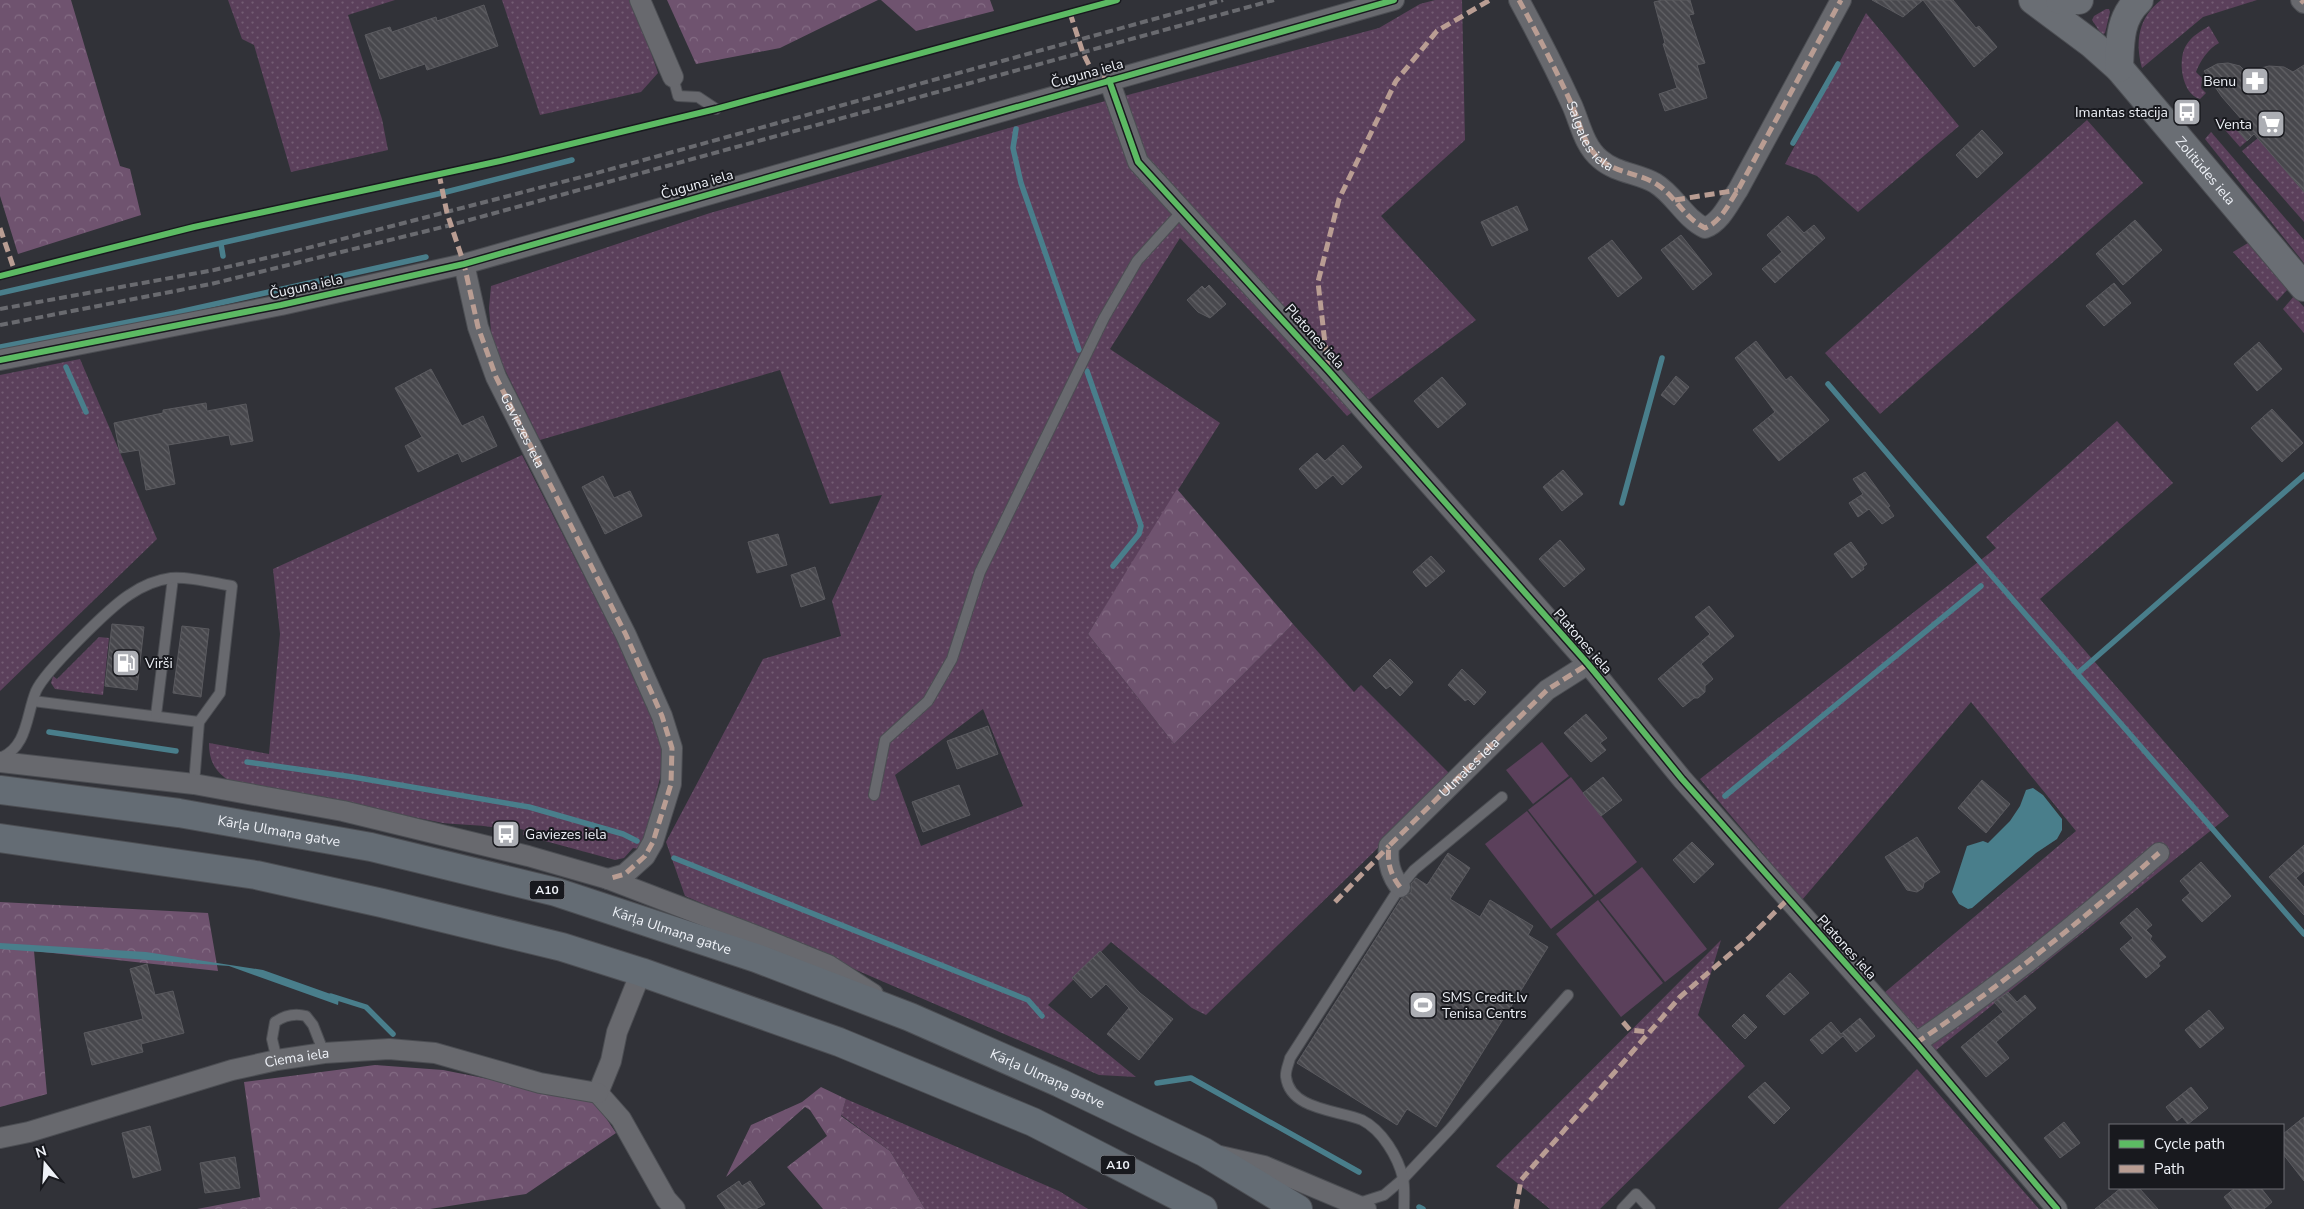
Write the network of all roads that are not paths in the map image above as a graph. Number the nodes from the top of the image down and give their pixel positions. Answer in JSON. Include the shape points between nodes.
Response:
{"nodes":[{"id":1,"x":640,"y":0,"type":"edge"},
{"id":2,"x":1394,"y":0,"type":"edge"},
{"id":3,"x":1519,"y":0,"type":"edge"},
{"id":4,"x":1841,"y":0,"type":"edge"},
{"id":5,"x":2033,"y":0,"type":"edge"},
{"id":6,"x":2060,"y":0,"type":"edge"},
{"id":7,"x":2079,"y":0,"type":"edge"},
{"id":8,"x":2139,"y":0,"type":"edge"},
{"id":9,"x":2301,"y":0,"type":"edge"},
{"id":10,"x":2304,"y":3,"type":"edge"},
{"id":11,"x":2119,"y":68,"type":"junction"},
{"id":12,"x":673,"y":77,"type":"joint"},
{"id":13,"x":1109,"y":80,"type":"junction"},
{"id":14,"x":716,"y":109,"type":"dead end"},
{"id":15,"x":1184,"y":210,"type":"junction"},
{"id":16,"x":464,"y":264,"type":"junction"},
{"id":17,"x":2304,"y":287,"type":"edge"},
{"id":18,"x":0,"y":360,"type":"edge"},
{"id":19,"x":173,"y":578,"type":"junction"},
{"id":20,"x":1588,"y":664,"type":"junction"},
{"id":21,"x":33,"y":701,"type":"junction"},
{"id":22,"x":156,"y":716,"type":"junction"},
{"id":23,"x":199,"y":722,"type":"junction"},
{"id":24,"x":0,"y":760,"type":"edge"},
{"id":25,"x":194,"y":784,"type":"junction"},
{"id":26,"x":0,"y":790,"type":"edge"},
{"id":27,"x":874,"y":795,"type":"dead end"},
{"id":28,"x":1502,"y":798,"type":"dead end"},
{"id":29,"x":0,"y":838,"type":"edge"},
{"id":30,"x":2159,"y":853,"type":"dead end"},
{"id":31,"x":608,"y":879,"type":"junction"},
{"id":32,"x":1400,"y":887,"type":"junction"},
{"id":33,"x":641,"y":972,"type":"junction"},
{"id":34,"x":1568,"y":995,"type":"dead end"},
{"id":35,"x":910,"y":1017,"type":"junction"},
{"id":36,"x":1916,"y":1043,"type":"junction"},
{"id":37,"x":324,"y":1053,"type":"junction"},
{"id":38,"x":277,"y":1060,"type":"junction"},
{"id":39,"x":598,"y":1093,"type":"junction"},
{"id":40,"x":0,"y":1138,"type":"edge"},
{"id":41,"x":1204,"y":1152,"type":"junction"},
{"id":42,"x":1403,"y":1179,"type":"junction"},
{"id":43,"x":1361,"y":1206,"type":"edge"},
{"id":44,"x":675,"y":1209,"type":"edge"},
{"id":45,"x":1203,"y":1209,"type":"edge"},
{"id":46,"x":1298,"y":1209,"type":"edge"},
{"id":47,"x":1404,"y":1209,"type":"edge"},
{"id":48,"x":1622,"y":1209,"type":"edge"},
{"id":49,"x":1650,"y":1209,"type":"edge"},
{"id":50,"x":2057,"y":1209,"type":"edge"}],
"edges":[{"from":1,"to":12,"type":"street"},
{"from":2,"to":13,"type":"street","name":"Čuguna iela"},
{"from":3,"to":4,"type":"street","name":"Salgales iela","via":[[1587,143],[1598,158],[1612,169],[1654,182],[1668,192],[1693,222],[1705,228],[1720,218],[1738,190]]},
{"from":5,"to":11,"type":"street","name":"Zolitūdes iela"},
{"from":6,"to":7,"type":"street"},
{"from":8,"to":11,"type":"street","via":[[2123,21]]},
{"from":9,"to":10,"type":"street"},
{"from":11,"to":17,"type":"street","name":"Zolitūdes iela"},
{"from":12,"to":14,"type":"lane","via":[[678,96],[698,97]]},
{"from":13,"to":15,"type":"street","name":"Platones iela","via":[[1138,162]]},
{"from":13,"to":16,"type":"street","name":"Čuguna iela"},
{"from":15,"to":20,"type":"street","name":"Platones iela"},
{"from":15,"to":27,"type":"lane","via":[[1137,261],[1104,318],[980,572],[952,659],[928,701],[885,740]]},
{"from":16,"to":18,"type":"street","name":"Čuguna iela","via":[[281,305]]},
{"from":16,"to":31,"type":"street","name":"Gaviezes iela","via":[[478,327],[496,377],[626,635],[662,716],[672,748],[671,784],[653,842],[645,856],[625,874]]},
{"from":19,"to":21,"type":"lane","via":[[138,589],[104,616],[44,677]]},
{"from":19,"to":22,"type":"lane"},
{"from":19,"to":23,"type":"lane","via":[[232,586],[220,693]]},
{"from":20,"to":32,"type":"street","name":"Ulmales iela","via":[[1547,690],[1389,846],[1387,861],[1393,879]]},
{"from":20,"to":36,"type":"street","name":"Platones iela","via":[[1682,779]]},
{"from":21,"to":22,"type":"lane"},
{"from":21,"to":24,"type":"lane","via":[[20,741]]},
{"from":22,"to":23,"type":"lane"},
{"from":23,"to":25,"type":"lane"},
{"from":24,"to":25,"type":"street"},
{"from":25,"to":31,"type":"street","via":[[343,811]]},
{"from":26,"to":35,"type":"highway","name":"Kārļa Ulmaņa gatve","number":"A10","via":[[179,813],[371,847],[482,873],[556,892],[756,958]]},
{"from":28,"to":32,"type":"lane","via":[[1414,870]]},
{"from":29,"to":33,"type":"highway","number":"A10","via":[[256,875],[553,945]]},
{"from":30,"to":36,"type":"street","via":[[1984,997]]},
{"from":31,"to":35,"type":"street","via":[[828,965]]},
{"from":32,"to":42,"type":"lane","via":[[1290,1058],[1286,1076],[1292,1090],[1303,1102],[1363,1121],[1379,1134],[1392,1151]]},
{"from":33,"to":39,"type":"street","via":[[617,1032],[611,1062]]},
{"from":33,"to":45,"type":"highway","number":"A10","via":[[839,1042],[1032,1122]]},
{"from":34,"to":42,"type":"lane"},
{"from":35,"to":41,"type":"highway","name":"Kārļa Ulmaņa gatve","number":"A10","via":[[1060,1083]]},
{"from":36,"to":50,"type":"street","name":"Platones iela"},
{"from":37,"to":38,"type":"street","name":"Ciema iela"},
{"from":37,"to":38,"type":"lane","via":[[313,1025],[306,1016],[297,1014],[275,1022],[272,1039]]},
{"from":37,"to":39,"type":"street","name":"Ciema iela","via":[[389,1049],[435,1053],[540,1083]]},
{"from":38,"to":40,"type":"street","name":"Ciema iela","via":[[232,1070],[39,1130]]},
{"from":39,"to":44,"type":"street","via":[[621,1119],[666,1199]]},
{"from":41,"to":43,"type":"street","via":[[1264,1166]]},
{"from":41,"to":46,"type":"highway","name":"Kārļa Ulmaņa gatve","number":"A10"},
{"from":42,"to":43,"type":"lane","via":[[1384,1195]]},
{"from":42,"to":47,"type":"lane"},
{"from":48,"to":49,"type":"lane","via":[[1636,1194]]}]}
